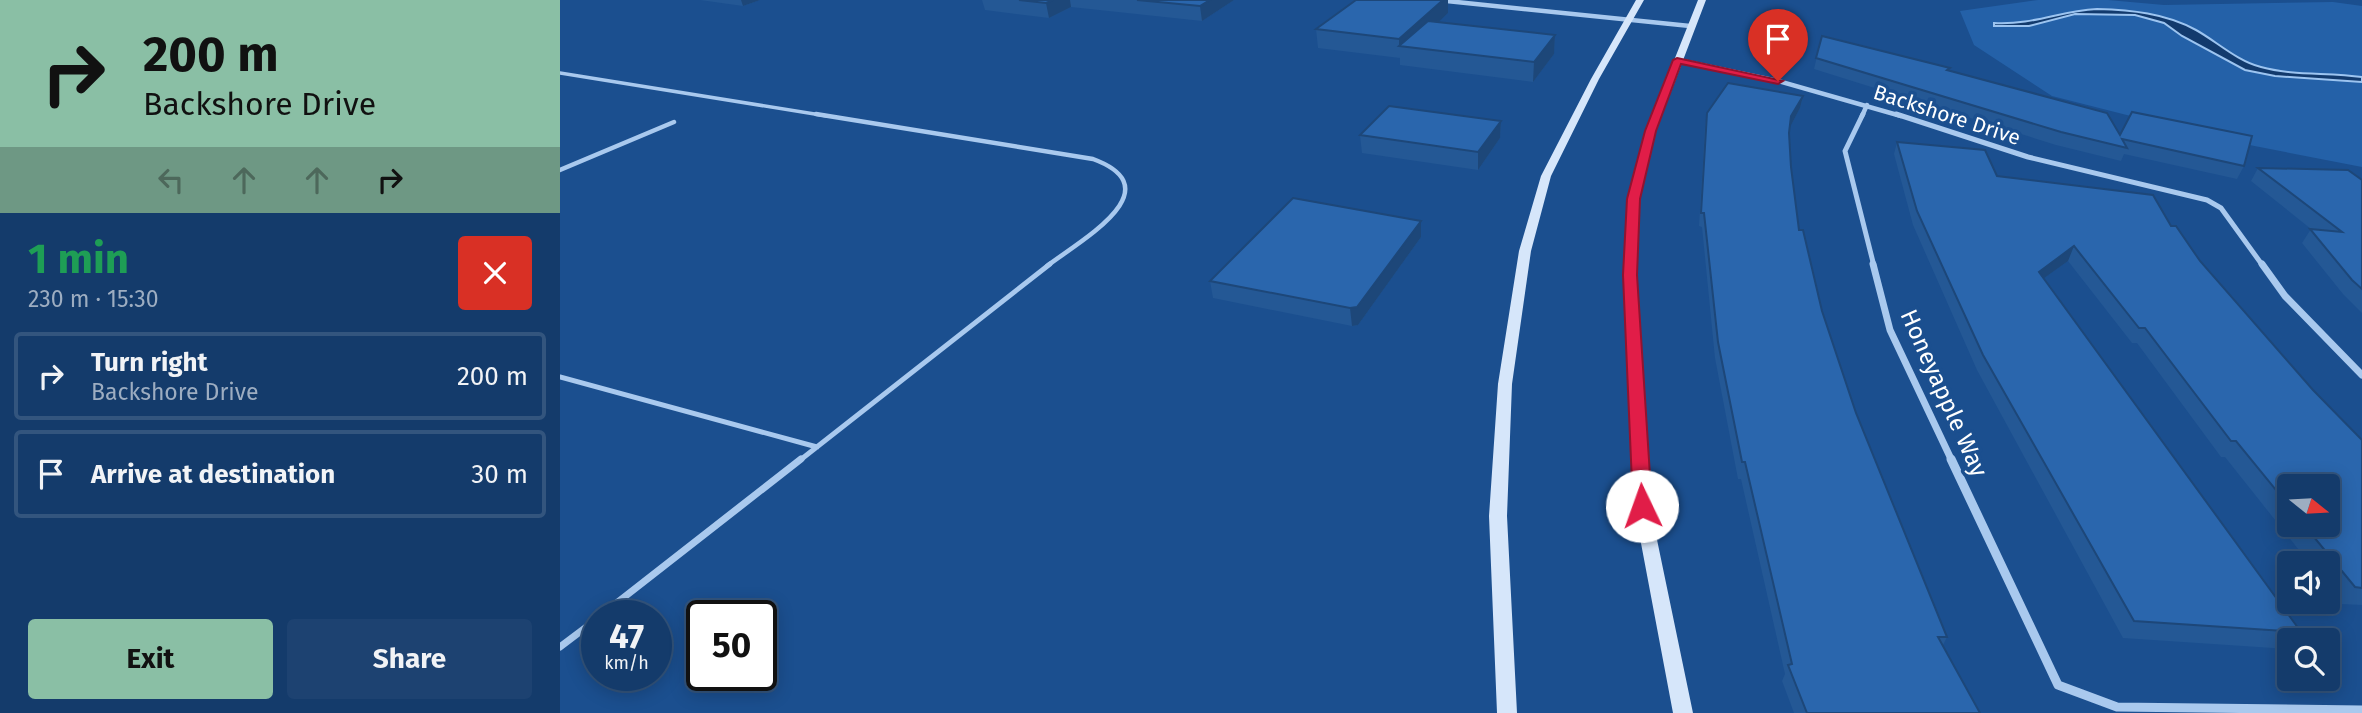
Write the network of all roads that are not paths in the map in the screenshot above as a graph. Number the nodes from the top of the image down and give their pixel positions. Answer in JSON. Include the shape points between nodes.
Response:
{"nodes":[{"id":1,"x":1437,"y":0,"type":"edge"},
{"id":2,"x":1640,"y":0,"type":"edge"},
{"id":3,"x":1702,"y":0,"type":"edge"},
{"id":4,"x":1629,"y":20,"type":"junction"},
{"id":5,"x":1690,"y":26,"type":"junction"},
{"id":6,"x":1677,"y":60,"type":"junction"},
{"id":7,"x":560,"y":73,"type":"edge"},
{"id":8,"x":1867,"y":105,"type":"junction"},
{"id":9,"x":674,"y":122,"type":"dead end"},
{"id":10,"x":560,"y":170,"type":"edge"},
{"id":11,"x":2362,"y":375,"type":"edge"},
{"id":12,"x":560,"y":377,"type":"edge"},
{"id":13,"x":817,"y":447,"type":"junction"},
{"id":14,"x":620,"y":600,"type":"edge"},
{"id":15,"x":581,"y":630,"type":"edge"},
{"id":16,"x":560,"y":647,"type":"edge"},
{"id":17,"x":2362,"y":710,"type":"edge"},
{"id":18,"x":1507,"y":713,"type":"edge"},
{"id":19,"x":1683,"y":713,"type":"edge"}],
"edges":[{"from":1,"to":4,"type":"street"},
{"from":2,"to":4,"type":"main road"},
{"from":3,"to":5,"type":"main road"},
{"from":4,"to":5,"type":"street"},
{"from":4,"to":18,"type":"main road","via":[[1546,176],[1525,251],[1506,384],[1498,516]]},
{"from":5,"to":6,"type":"main road"},
{"from":6,"to":8,"type":"street","name":"Backshore Drive"},
{"from":6,"to":19,"type":"main road","via":[[1633,199],[1630,275],[1642,506]]},
{"from":7,"to":13,"type":"lane","via":[[1079,156],[1105,163],[1123,175],[1126,199],[1111,216]]},
{"from":8,"to":11,"type":"street","name":"Backshore Drive","via":[[2028,157],[2207,200],[2221,208],[2285,296]]},
{"from":8,"to":17,"type":"street","name":"Honeyapple Way","via":[[1845,151],[1890,330],[2058,685],[2117,707]]},
{"from":9,"to":10,"type":"lane"},
{"from":12,"to":13,"type":"lane"},
{"from":13,"to":14,"type":"lane"},
{"from":15,"to":16,"type":"lane"}]}
